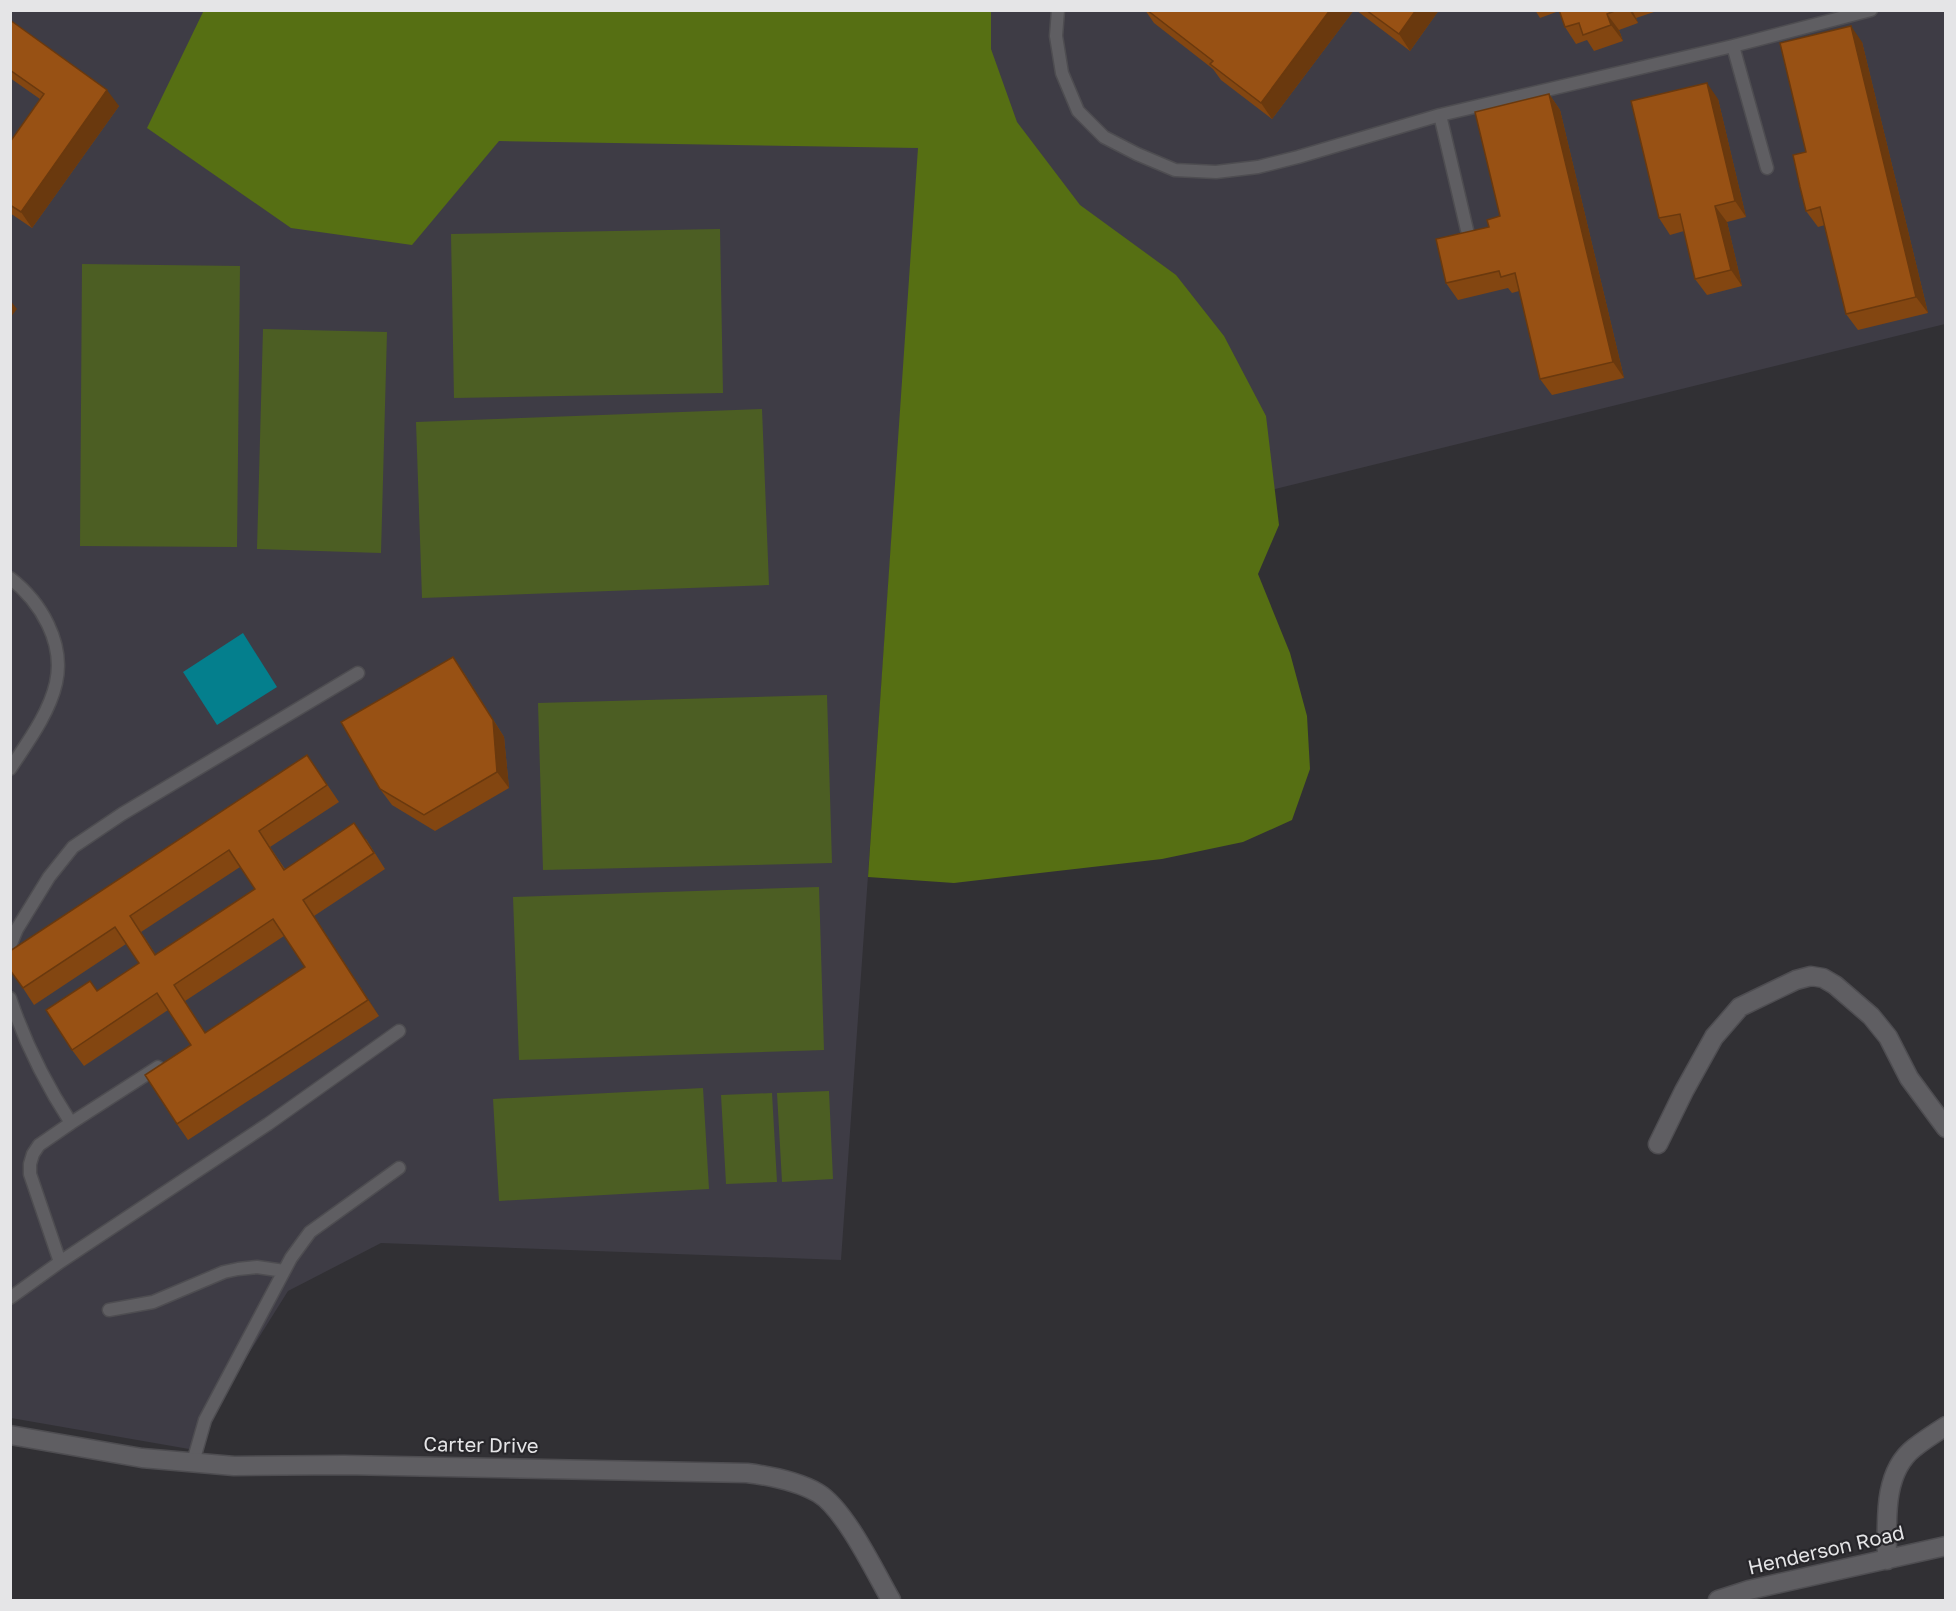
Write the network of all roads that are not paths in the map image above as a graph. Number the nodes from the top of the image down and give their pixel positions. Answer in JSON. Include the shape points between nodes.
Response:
{"nodes":[{"id":1,"x":1058,"y":10,"type":"edge"},
{"id":2,"x":1871,"y":10,"type":"edge"},
{"id":3,"x":1733,"y":46,"type":"junction"},
{"id":4,"x":1440,"y":115,"type":"junction"},
{"id":5,"x":1767,"y":168,"type":"dead end"},
{"id":6,"x":1467,"y":230,"type":"edge"},
{"id":7,"x":10,"y":578,"type":"edge"},
{"id":8,"x":358,"y":673,"type":"dead end"},
{"id":9,"x":10,"y":769,"type":"edge"},
{"id":10,"x":10,"y":946,"type":"edge"},
{"id":11,"x":10,"y":998,"type":"edge"},
{"id":12,"x":399,"y":1031,"type":"dead end"},
{"id":13,"x":166,"y":1063,"type":"edge"},
{"id":14,"x":71,"y":1123,"type":"junction"},
{"id":15,"x":1946,"y":1128,"type":"edge"},
{"id":16,"x":1658,"y":1144,"type":"dead end"},
{"id":17,"x":399,"y":1168,"type":"dead end"},
{"id":18,"x":60,"y":1262,"type":"junction"},
{"id":19,"x":284,"y":1271,"type":"junction"},
{"id":20,"x":10,"y":1298,"type":"edge"},
{"id":21,"x":109,"y":1310,"type":"dead end"},
{"id":22,"x":1946,"y":1426,"type":"edge"},
{"id":23,"x":10,"y":1435,"type":"edge"},
{"id":24,"x":193,"y":1462,"type":"junction"},
{"id":25,"x":1946,"y":1546,"type":"edge"},
{"id":26,"x":1887,"y":1560,"type":"junction"},
{"id":27,"x":891,"y":1600,"type":"edge"},
{"id":28,"x":1718,"y":1600,"type":"edge"}],
"edges":[{"from":1,"to":4,"type":"lane","via":[[1056,36],[1062,73],[1078,111],[1104,137],[1175,170],[1216,172],[1258,167]]},
{"from":2,"to":3,"type":"lane"},
{"from":3,"to":4,"type":"lane"},
{"from":3,"to":5,"type":"lane"},
{"from":4,"to":6,"type":"lane"},
{"from":7,"to":9,"type":"lane","via":[[38,606],[52,633],[58,662],[56,683],[45,713]]},
{"from":8,"to":10,"type":"lane","via":[[73,847],[49,877]]},
{"from":11,"to":14,"type":"lane","via":[[38,1068]]},
{"from":12,"to":18,"type":"lane","via":[[268,1124]]},
{"from":13,"to":14,"type":"lane"},
{"from":14,"to":18,"type":"lane","via":[[39,1145],[30,1164]]},
{"from":15,"to":16,"type":"street","via":[[1871,1016],[1835,985],[1812,976],[1740,1007],[1714,1037]]},
{"from":17,"to":19,"type":"lane","via":[[310,1232]]},
{"from":18,"to":20,"type":"lane"},
{"from":19,"to":21,"type":"lane","via":[[257,1267],[224,1272],[153,1302]]},
{"from":19,"to":24,"type":"lane","via":[[205,1420]]},
{"from":22,"to":26,"type":"street","via":[[1912,1449],[1898,1467],[1889,1496]]},
{"from":23,"to":24,"type":"street","name":"Carter Drive","via":[[142,1458]]},
{"from":24,"to":27,"type":"street","name":"Carter Drive","via":[[767,1476],[821,1494],[844,1519]]},
{"from":25,"to":26,"type":"street","name":"Henderson Road"},
{"from":26,"to":28,"type":"street","name":"Henderson Road"}]}
